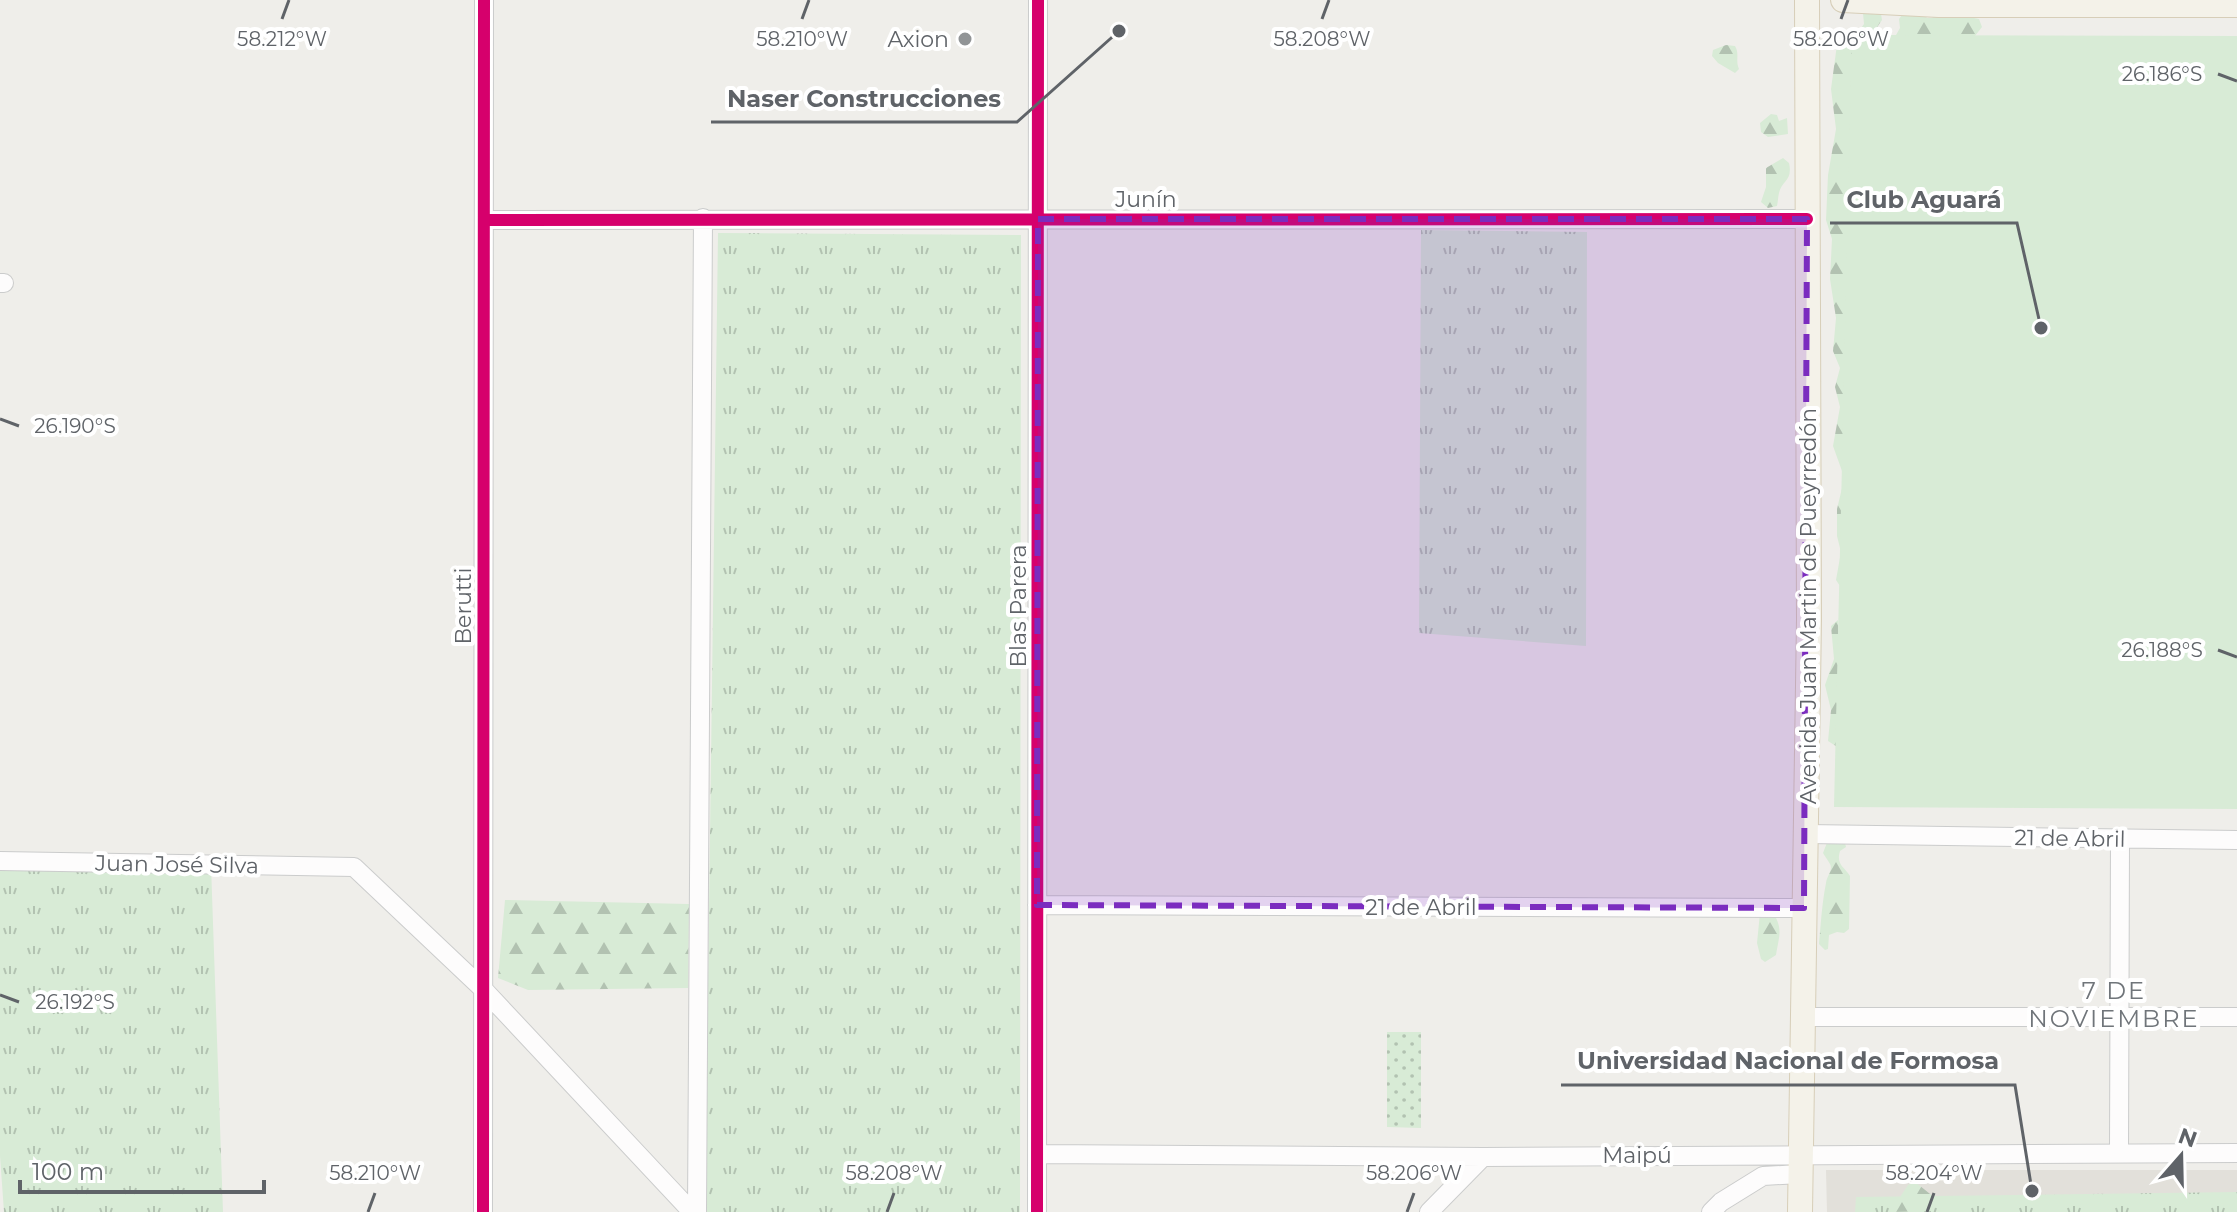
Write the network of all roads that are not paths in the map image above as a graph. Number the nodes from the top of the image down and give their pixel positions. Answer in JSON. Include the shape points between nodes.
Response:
{"nodes":[{"id":1,"x":484,"y":0,"type":"edge"},
{"id":2,"x":1038,"y":0,"type":"edge"},
{"id":3,"x":1807,"y":0,"type":"edge"},
{"id":4,"x":1843,"y":0,"type":"edge"},
{"id":5,"x":1936,"y":2,"type":"edge"},
{"id":6,"x":2237,"y":5,"type":"edge"},
{"id":7,"x":703,"y":218,"type":"junction"},
{"id":8,"x":1038,"y":219,"type":"junction"},
{"id":9,"x":1807,"y":219,"type":"junction"},
{"id":10,"x":484,"y":220,"type":"junction"},
{"id":11,"x":1807,"y":834,"type":"junction"},
{"id":12,"x":2120,"y":839,"type":"junction"},
{"id":13,"x":2237,"y":840,"type":"edge"},
{"id":14,"x":0,"y":861,"type":"edge"},
{"id":15,"x":1037,"y":905,"type":"junction"},
{"id":16,"x":1804,"y":908,"type":"junction"},
{"id":17,"x":485,"y":991,"type":"junction"},
{"id":18,"x":2119,"y":1016,"type":"junction"},
{"id":19,"x":1805,"y":1017,"type":"junction"},
{"id":20,"x":2237,"y":1017,"type":"edge"},
{"id":21,"x":2119,"y":1152,"type":"junction"},
{"id":22,"x":2237,"y":1153,"type":"edge"},
{"id":23,"x":1037,"y":1154,"type":"junction"},
{"id":24,"x":1483,"y":1157,"type":"junction"},
{"id":25,"x":1800,"y":1164,"type":"junction"},
{"id":26,"x":483,"y":1212,"type":"edge"},
{"id":27,"x":694,"y":1212,"type":"edge"},
{"id":28,"x":1037,"y":1212,"type":"edge"},
{"id":29,"x":1429,"y":1212,"type":"edge"},
{"id":30,"x":1711,"y":1212,"type":"edge"},
{"id":31,"x":1800,"y":1212,"type":"edge"}],
"edges":[{"from":1,"to":10,"type":"street","name":"Berutti"},
{"from":2,"to":8,"type":"street","name":"Blas Parera"},
{"from":3,"to":9,"type":"main road","name":"Avenida Juan Martin de Pueyrredón"},
{"from":4,"to":5,"type":"main road"},
{"from":5,"to":6,"type":"main road"},
{"from":7,"to":8,"type":"street","name":"Junín"},
{"from":7,"to":10,"type":"street","name":"Junín"},
{"from":7,"to":27,"type":"street"},
{"from":8,"to":9,"type":"street","name":"Junín"},
{"from":8,"to":15,"type":"street","name":"Blas Parera"},
{"from":9,"to":11,"type":"main road","name":"Avenida Juan Martin de Pueyrredón"},
{"from":10,"to":17,"type":"street","name":"Berutti"},
{"from":11,"to":12,"type":"street","name":"21 de Abril"},
{"from":11,"to":16,"type":"main road","name":"Avenida Juan Martin de Pueyrredón"},
{"from":12,"to":13,"type":"street","name":"21 de Abril"},
{"from":12,"to":18,"type":"street"},
{"from":14,"to":17,"type":"street","name":"Juan José Silva","via":[[354,867]]},
{"from":15,"to":16,"type":"street","name":"21 de Abril"},
{"from":15,"to":23,"type":"street","name":"Blas Parera"},
{"from":16,"to":19,"type":"main road","name":"Avenida Juan Martin de Pueyrredón"},
{"from":17,"to":26,"type":"street","name":"Berutti"},
{"from":17,"to":27,"type":"street"},
{"from":18,"to":19,"type":"street"},
{"from":18,"to":20,"type":"street"},
{"from":18,"to":21,"type":"street"},
{"from":19,"to":25,"type":"main road","name":"Avenida Juan Martin de Pueyrredón"},
{"from":21,"to":22,"type":"street","name":"Maipú"},
{"from":21,"to":25,"type":"street","name":"Maipú"},
{"from":23,"to":24,"type":"street","name":"Maipú"},
{"from":23,"to":28,"type":"street","name":"Blas Parera"},
{"from":24,"to":25,"type":"street","name":"Maipú"},
{"from":24,"to":29,"type":"street"},
{"from":25,"to":30,"type":"street","via":[[1763,1176]]},
{"from":25,"to":31,"type":"main road","name":"Avenida Juan Martin de Pueyrredón"}]}
